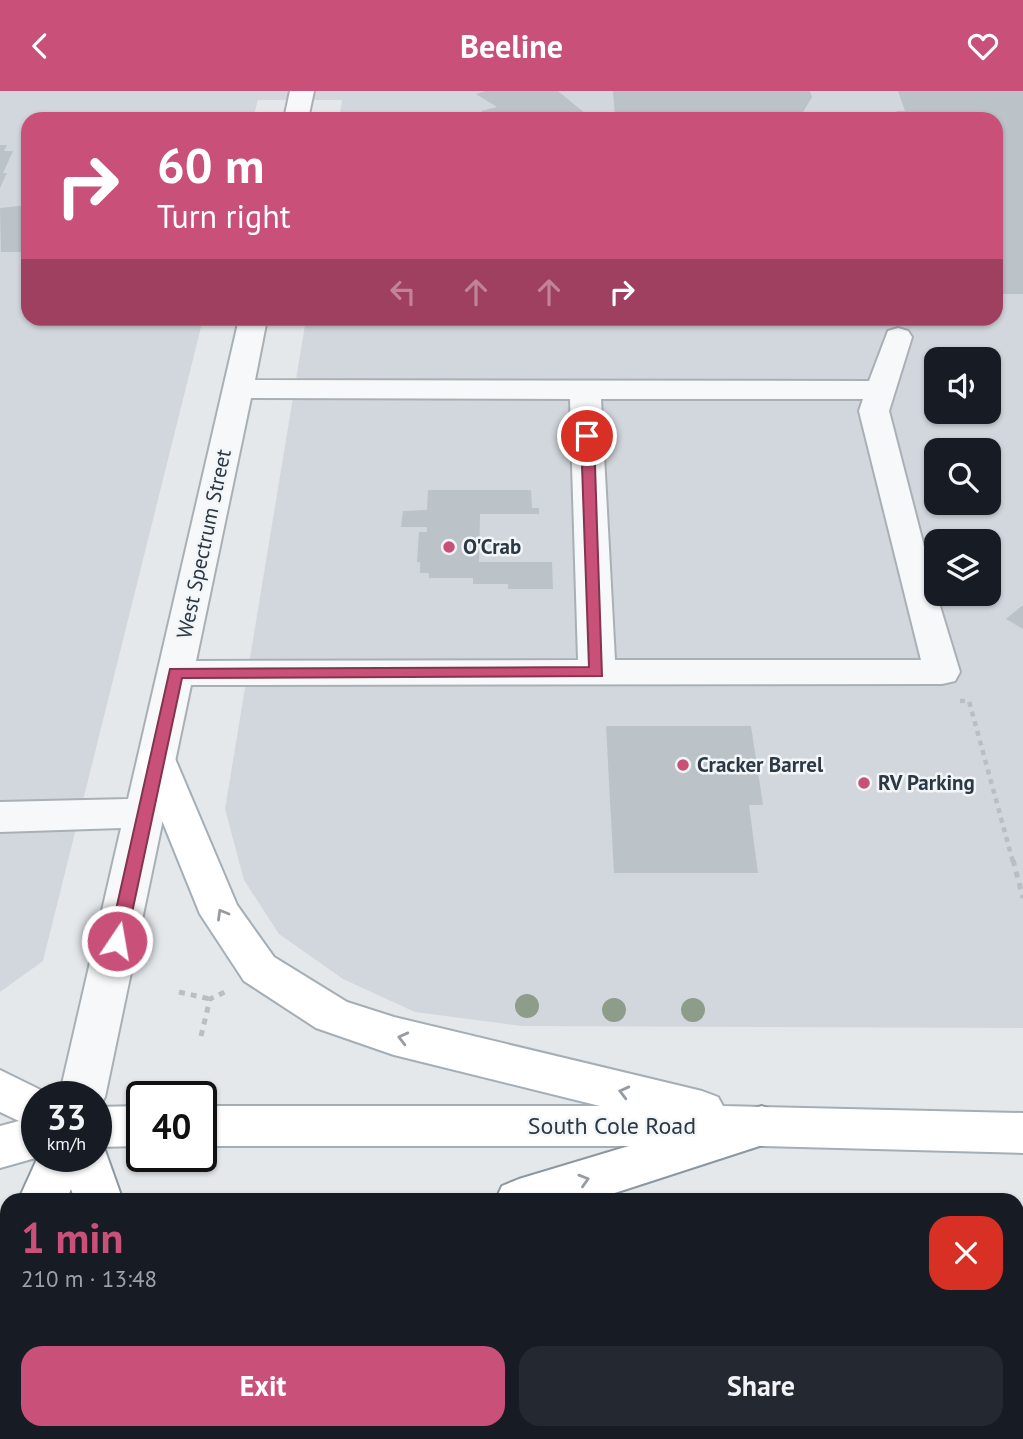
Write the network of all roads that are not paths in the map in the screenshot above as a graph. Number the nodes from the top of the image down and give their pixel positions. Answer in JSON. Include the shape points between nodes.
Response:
{"nodes":[{"id":1,"x":302,"y":91,"type":"edge"},
{"id":2,"x":298,"y":112,"type":"edge"},
{"id":3,"x":251,"y":326,"type":"edge"},
{"id":4,"x":898,"y":337,"type":"dead end"},
{"id":5,"x":237,"y":389,"type":"junction"},
{"id":6,"x":585,"y":390,"type":"junction"},
{"id":7,"x":881,"y":390,"type":"junction"},
{"id":8,"x":597,"y":672,"type":"junction"},
{"id":9,"x":176,"y":673,"type":"junction"},
{"id":10,"x":157,"y":761,"type":"junction"},
{"id":11,"x":145,"y":813,"type":"junction"},
{"id":12,"x":0,"y":817,"type":"edge"},
{"id":13,"x":86,"y":1081,"type":"edge"},
{"id":14,"x":0,"y":1090,"type":"edge"},
{"id":15,"x":21,"y":1100,"type":"edge"},
{"id":16,"x":217,"y":1126,"type":"edge"},
{"id":17,"x":762,"y":1126,"type":"junction"},
{"id":18,"x":960,"y":1133,"type":"junction"},
{"id":19,"x":1023,"y":1133,"type":"edge"},
{"id":20,"x":21,"y":1141,"type":"edge"},
{"id":21,"x":0,"y":1147,"type":"edge"},
{"id":22,"x":1023,"y":1151,"type":"edge"},
{"id":23,"x":55,"y":1172,"type":"edge"},
{"id":24,"x":90,"y":1172,"type":"edge"},
{"id":25,"x":45,"y":1193,"type":"edge"},
{"id":26,"x":96,"y":1193,"type":"edge"},
{"id":27,"x":545,"y":1193,"type":"edge"}],
"edges":[{"from":1,"to":2,"type":"street"},
{"from":3,"to":5,"type":"street","name":"West Spectrum Street"},
{"from":4,"to":7,"type":"street"},
{"from":5,"to":6,"type":"street"},
{"from":5,"to":9,"type":"street","name":"West Spectrum Street"},
{"from":6,"to":7,"type":"street"},
{"from":6,"to":8,"type":"street"},
{"from":7,"to":8,"type":"street","via":[[874,411],[942,672]]},
{"from":8,"to":9,"type":"street"},
{"from":9,"to":10,"type":"street","name":"West Spectrum Street"},
{"from":10,"to":11,"type":"street","name":"West Spectrum Street"},
{"from":17,"to":10,"type":"main road","one_way":true,"via":[[394,1036],[332,1015],[258,969],[221,914]]},
{"from":11,"to":12,"type":"street"},
{"from":11,"to":13,"type":"street","name":"West Spectrum Street"},
{"from":14,"to":15,"type":"main road"},
{"from":16,"to":17,"type":"main road","name":"South Cole Road"},
{"from":17,"to":18,"type":"main road","name":"South Cole Road"},
{"from":27,"to":17,"type":"main road","one_way":true},
{"from":18,"to":19,"type":"main road","name":"South Cole Road"},
{"from":18,"to":22,"type":"main road"},
{"from":20,"to":21,"type":"main road"},
{"from":23,"to":25,"type":"main road"},
{"from":24,"to":26,"type":"main road"}]}
